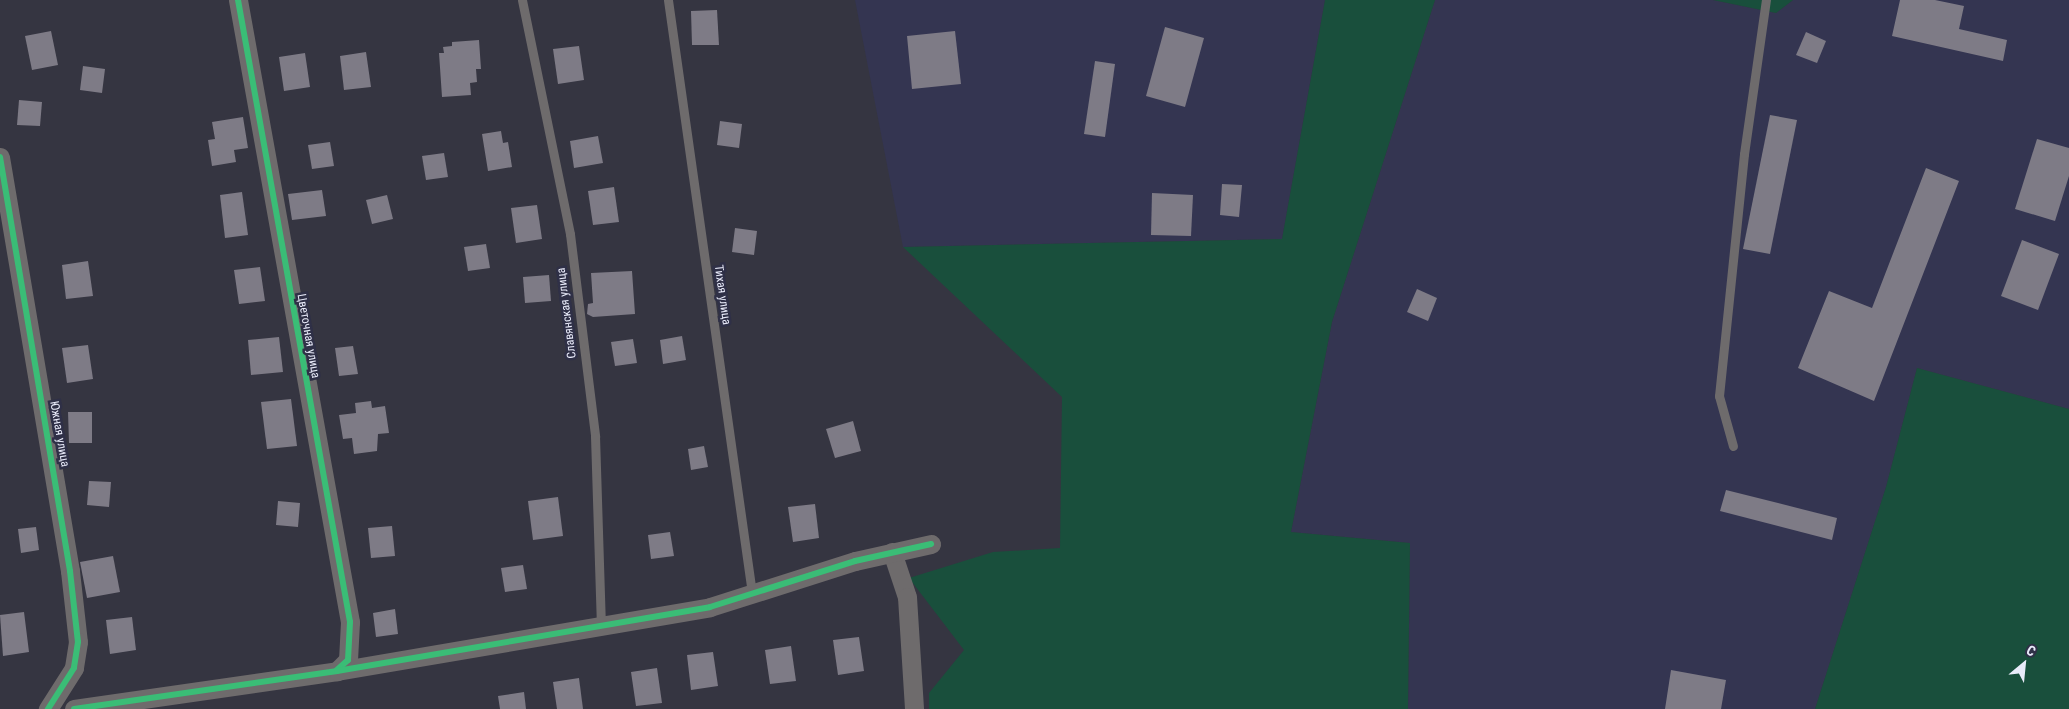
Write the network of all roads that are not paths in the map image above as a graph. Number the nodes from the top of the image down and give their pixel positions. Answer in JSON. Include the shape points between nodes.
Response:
{"nodes":[{"id":1,"x":238,"y":0,"type":"edge"},
{"id":2,"x":522,"y":0,"type":"edge"},
{"id":3,"x":668,"y":0,"type":"edge"},
{"id":4,"x":1766,"y":0,"type":"edge"},
{"id":5,"x":0,"y":157,"type":"edge"},
{"id":6,"x":1733,"y":446,"type":"dead end"},
{"id":7,"x":931,"y":544,"type":"dead end"},
{"id":8,"x":892,"y":552,"type":"junction"},
{"id":9,"x":752,"y":594,"type":"junction"},
{"id":10,"x":600,"y":627,"type":"junction"},
{"id":11,"x":337,"y":671,"type":"junction"},
{"id":12,"x":48,"y":709,"type":"edge"},
{"id":13,"x":74,"y":709,"type":"edge"},
{"id":14,"x":914,"y":709,"type":"edge"}],
"edges":[{"from":1,"to":11,"type":"street","name":"Цветочная улица","via":[[350,622],[348,660]]},
{"from":2,"to":10,"type":"lane","name":"Славянская улица","via":[[570,234],[595,436]]},
{"from":3,"to":9,"type":"lane","name":"Тихая улица"},
{"from":4,"to":6,"type":"lane","via":[[1744,154],[1718,396]]},
{"from":5,"to":12,"type":"street","name":"Южная улица","via":[[69,562],[78,642],[74,668]]},
{"from":7,"to":8,"type":"street"},
{"from":8,"to":9,"type":"street"},
{"from":8,"to":14,"type":"street","via":[[907,597]]},
{"from":9,"to":10,"type":"street","via":[[710,606]]},
{"from":10,"to":11,"type":"street"},
{"from":11,"to":13,"type":"street"}]}
